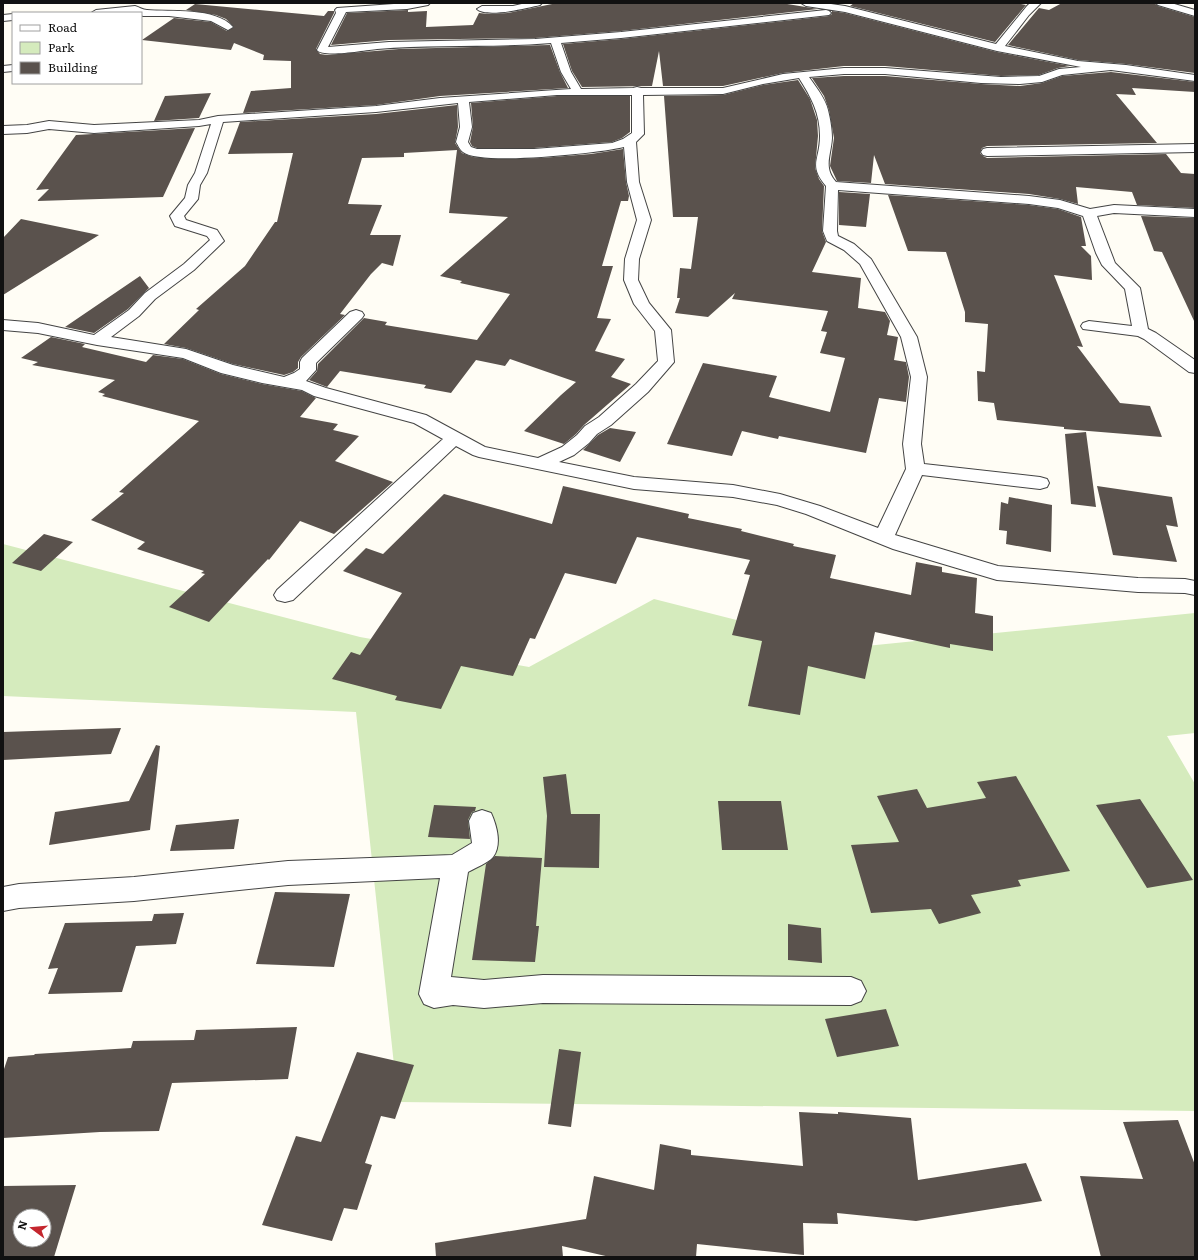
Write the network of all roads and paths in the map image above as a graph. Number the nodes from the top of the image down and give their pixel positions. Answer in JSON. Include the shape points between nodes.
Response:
{"nodes":[{"id":1,"x":425,"y":3,"type":"edge"},
{"id":2,"x":537,"y":3,"type":"edge"},
{"id":3,"x":806,"y":3,"type":"edge"},
{"id":4,"x":1036,"y":3,"type":"edge"},
{"id":5,"x":1161,"y":3,"type":"edge"},
{"id":6,"x":874,"y":5,"type":"dead end"},
{"id":7,"x":844,"y":9,"type":"junction"},
{"id":8,"x":482,"y":10,"type":"dead end"},
{"id":9,"x":109,"y":12,"type":"edge"},
{"id":10,"x":140,"y":12,"type":"edge"},
{"id":11,"x":856,"y":12,"type":"junction"},
{"id":12,"x":142,"y":13,"type":"edge"},
{"id":13,"x":1195,"y":13,"type":"edge"},
{"id":14,"x":228,"y":27,"type":"dead end"},
{"id":15,"x":554,"y":40,"type":"junction"},
{"id":16,"x":997,"y":48,"type":"junction"},
{"id":17,"x":1110,"y":67,"type":"junction"},
{"id":18,"x":802,"y":74,"type":"junction"},
{"id":19,"x":1195,"y":78,"type":"edge"},
{"id":20,"x":638,"y":90,"type":"junction"},
{"id":21,"x":578,"y":92,"type":"junction"},
{"id":22,"x":463,"y":100,"type":"junction"},
{"id":23,"x":218,"y":119,"type":"junction"},
{"id":24,"x":49,"y":125,"type":"junction"},
{"id":25,"x":3,"y":130,"type":"edge"},
{"id":26,"x":630,"y":142,"type":"junction"},
{"id":27,"x":8,"y":143,"type":"dead end"},
{"id":28,"x":1195,"y":148,"type":"edge"},
{"id":29,"x":987,"y":152,"type":"dead end"},
{"id":30,"x":832,"y":186,"type":"junction"},
{"id":31,"x":1089,"y":212,"type":"junction"},
{"id":32,"x":1195,"y":213,"type":"edge"},
{"id":33,"x":356,"y":315,"type":"dead end"},
{"id":34,"x":3,"y":326,"type":"edge"},
{"id":35,"x":1089,"y":326,"type":"dead end"},
{"id":36,"x":1141,"y":332,"type":"junction"},
{"id":37,"x":97,"y":340,"type":"junction"},
{"id":38,"x":1195,"y":368,"type":"edge"},
{"id":39,"x":286,"y":382,"type":"junction"},
{"id":40,"x":454,"y":438,"type":"junction"},
{"id":41,"x":539,"y":464,"type":"junction"},
{"id":42,"x":915,"y":469,"type":"junction"},
{"id":43,"x":1040,"y":483,"type":"dead end"},
{"id":44,"x":884,"y":537,"type":"junction"},
{"id":45,"x":1195,"y":588,"type":"edge"},
{"id":46,"x":286,"y":594,"type":"dead end"},
{"id":47,"x":482,"y":821,"type":"dead end"},
{"id":48,"x":456,"y":866,"type":"junction"},
{"id":49,"x":3,"y":899,"type":"edge"},
{"id":50,"x":851,"y":991,"type":"dead end"}],
"edges":[{"from":1,"to":15,"type":"street","via":[[340,10],[341,13],[322,50]]},
{"from":2,"to":8,"type":"street","via":[[513,10]]},
{"from":3,"to":7,"type":"street"},
{"from":4,"to":16,"type":"street","via":[[1030,7],[1007,40]]},
{"from":5,"to":13,"type":"street"},
{"from":6,"to":11,"type":"street"},
{"from":7,"to":11,"type":"street"},
{"from":7,"to":15,"type":"street","via":[[693,28]]},
{"from":9,"to":10,"type":"street"},
{"from":11,"to":16,"type":"street"},
{"from":12,"to":14,"type":"street","via":[[212,18]]},
{"from":15,"to":21,"type":"street","via":[[566,72]]},
{"from":16,"to":17,"type":"street","via":[[1078,64]]},
{"from":17,"to":18,"type":"street","via":[[1060,72],[1047,78],[996,80],[887,71]]},
{"from":17,"to":19,"type":"street"},
{"from":18,"to":20,"type":"street","via":[[723,91]]},
{"from":18,"to":30,"type":"street","via":[[822,109],[826,136],[823,176]]},
{"from":20,"to":21,"type":"street"},
{"from":20,"to":26,"type":"street","via":[[638,134]]},
{"from":21,"to":22,"type":"street"},
{"from":22,"to":23,"type":"street","via":[[376,109]]},
{"from":22,"to":26,"type":"street","via":[[466,128],[462,142],[467,150],[477,153],[506,155],[607,147]]},
{"from":23,"to":24,"type":"street","via":[[199,123],[94,129]]},
{"from":23,"to":37,"type":"street","via":[[191,199],[178,216],[180,223],[212,233],[217,241]]},
{"from":24,"to":25,"type":"street"},
{"from":24,"to":27,"type":"street"},
{"from":26,"to":41,"type":"street","via":[[633,182],[644,220],[632,259],[631,280],[642,304],[663,330],[666,362],[642,388],[583,439],[568,450]]},
{"from":28,"to":29,"type":"street"},
{"from":30,"to":31,"type":"street","via":[[1028,200],[1060,204]]},
{"from":30,"to":42,"type":"street","via":[[832,238],[849,247],[866,262],[909,337],[919,377],[912,444]]},
{"from":31,"to":32,"type":"street","via":[[1114,209]]},
{"from":31,"to":36,"type":"street","via":[[1109,265],[1132,288]]},
{"from":33,"to":39,"type":"street","via":[[308,362],[308,370],[300,377]]},
{"from":34,"to":37,"type":"street","via":[[38,328]]},
{"from":35,"to":36,"type":"street"},
{"from":36,"to":38,"type":"street"},
{"from":37,"to":39,"type":"street","via":[[186,354],[227,369]]},
{"from":39,"to":40,"type":"street","via":[[420,419]]},
{"from":40,"to":41,"type":"street","via":[[479,451]]},
{"from":40,"to":46,"type":"street"},
{"from":41,"to":44,"type":"street","via":[[634,483],[732,491],[780,500]]},
{"from":42,"to":43,"type":"street"},
{"from":42,"to":44,"type":"street"},
{"from":44,"to":45,"type":"street","via":[[997,573]]},
{"from":47,"to":48,"type":"street","via":[[485,842],[483,850]]},
{"from":48,"to":49,"type":"street","via":[[288,873]]},
{"from":48,"to":50,"type":"street","via":[[434,994],[453,991],[484,994],[543,989]]}]}
